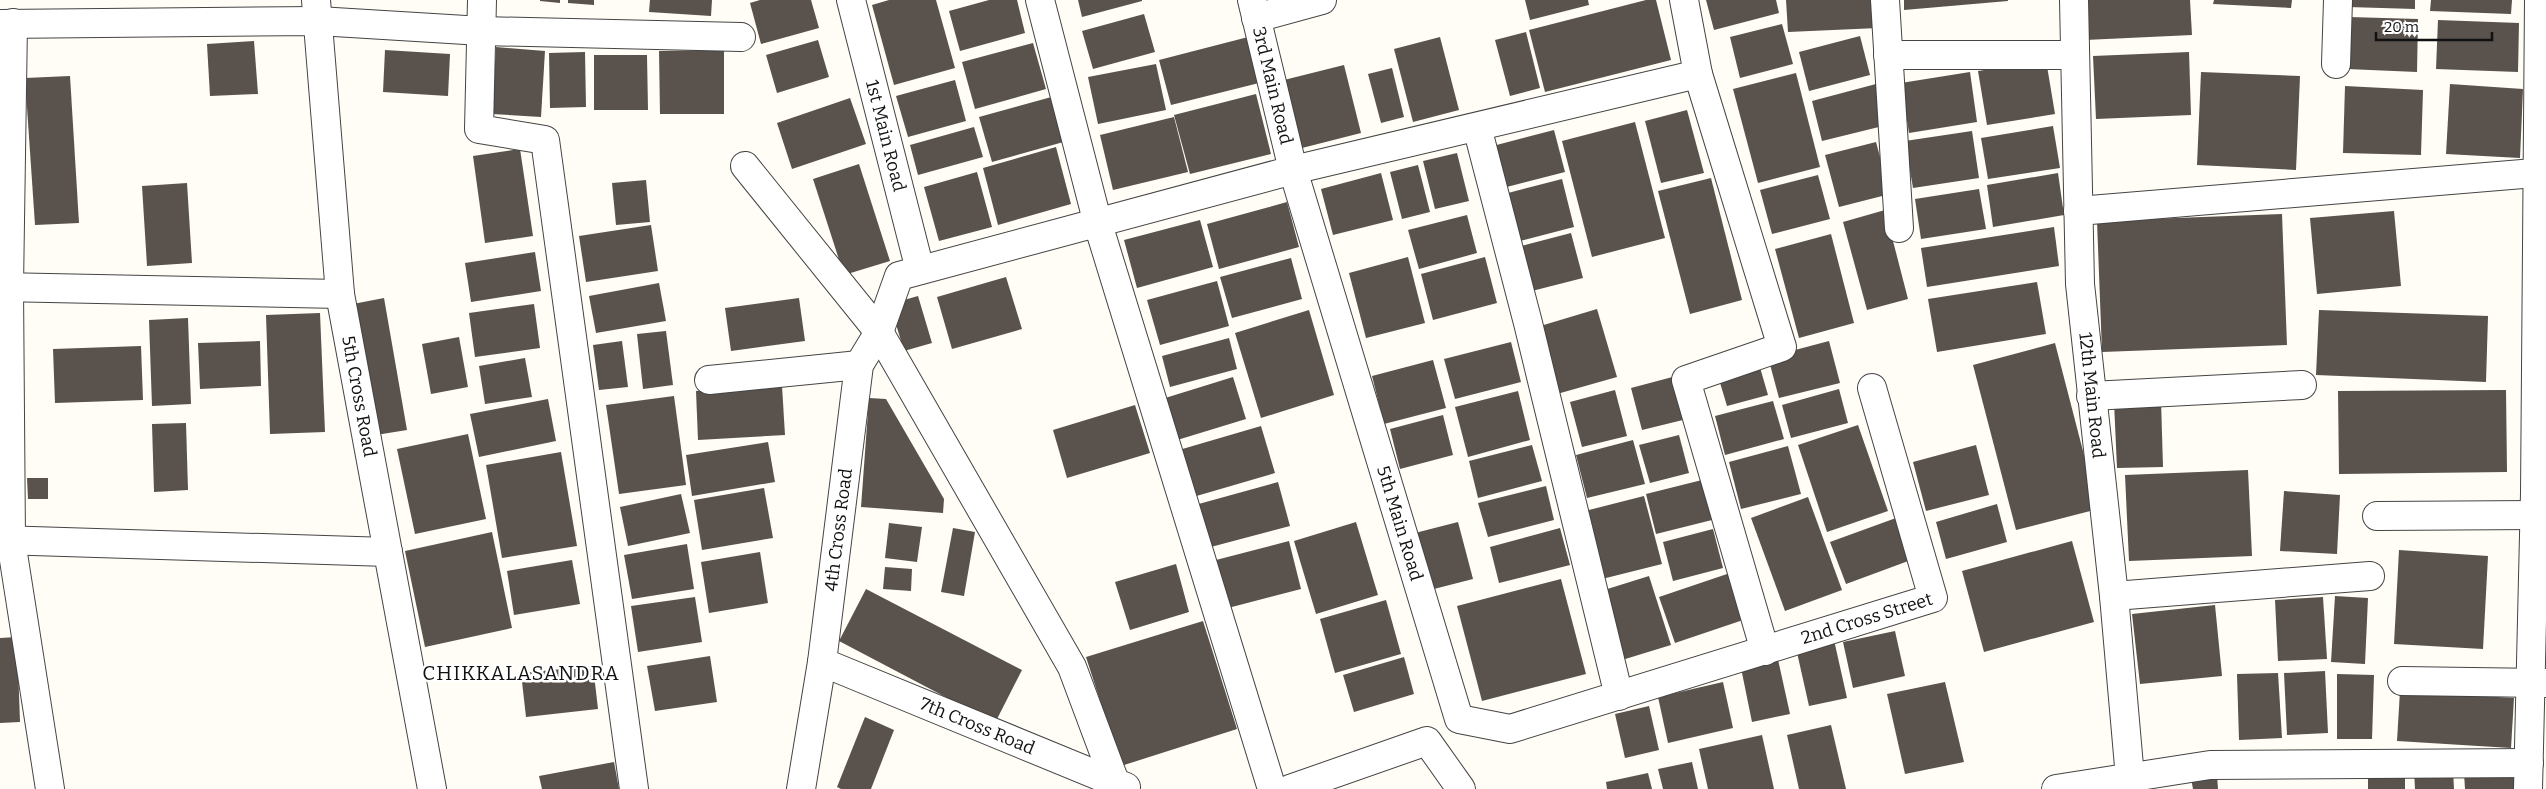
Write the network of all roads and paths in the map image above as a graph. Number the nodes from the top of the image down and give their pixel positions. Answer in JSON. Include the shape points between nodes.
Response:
{"nodes":[{"id":1,"x":482,"y":0,"type":"edge"},
{"id":2,"x":851,"y":0,"type":"edge"},
{"id":3,"x":1040,"y":0,"type":"edge"},
{"id":4,"x":1322,"y":0,"type":"edge"},
{"id":5,"x":1684,"y":0,"type":"edge"},
{"id":6,"x":1885,"y":0,"type":"edge"},
{"id":7,"x":2074,"y":0,"type":"edge"},
{"id":8,"x":2338,"y":0,"type":"edge"},
{"id":9,"x":2539,"y":0,"type":"edge"},
{"id":10,"x":1254,"y":9,"type":"edge"},
{"id":11,"x":317,"y":10,"type":"edge"},
{"id":12,"x":6,"y":24,"type":"edge"},
{"id":13,"x":482,"y":31,"type":"junction"},
{"id":14,"x":741,"y":37,"type":"dead end"},
{"id":15,"x":2075,"y":55,"type":"junction"},
{"id":16,"x":1888,"y":56,"type":"junction"},
{"id":17,"x":2336,"y":64,"type":"dead end"},
{"id":18,"x":1698,"y":74,"type":"junction"},
{"id":19,"x":1477,"y":127,"type":"junction"},
{"id":20,"x":746,"y":166,"type":"dead end"},
{"id":21,"x":1293,"y":170,"type":"junction"},
{"id":22,"x":2541,"y":173,"type":"edge"},
{"id":23,"x":2078,"y":211,"type":"junction"},
{"id":24,"x":1098,"y":224,"type":"junction"},
{"id":25,"x":1899,"y":228,"type":"dead end"},
{"id":26,"x":910,"y":273,"type":"junction"},
{"id":27,"x":4,"y":287,"type":"edge"},
{"id":28,"x":340,"y":294,"type":"junction"},
{"id":29,"x":878,"y":332,"type":"junction"},
{"id":30,"x":859,"y":365,"type":"junction"},
{"id":31,"x":709,"y":380,"type":"dead end"},
{"id":32,"x":2302,"y":385,"type":"dead end"},
{"id":33,"x":1872,"y":388,"type":"dead end"},
{"id":34,"x":2091,"y":396,"type":"junction"},
{"id":35,"x":2538,"y":501,"type":"edge"},
{"id":36,"x":2377,"y":516,"type":"dead end"},
{"id":37,"x":5,"y":541,"type":"edge"},
{"id":38,"x":388,"y":552,"type":"junction"},
{"id":39,"x":2370,"y":576,"type":"dead end"},
{"id":40,"x":2114,"y":596,"type":"junction"},
{"id":41,"x":1765,"y":651,"type":"junction"},
{"id":42,"x":822,"y":662,"type":"junction"},
{"id":43,"x":2402,"y":681,"type":"dead end"},
{"id":44,"x":2538,"y":683,"type":"edge"},
{"id":45,"x":1619,"y":696,"type":"junction"},
{"id":46,"x":1269,"y":776,"type":"edge"},
{"id":47,"x":2529,"y":776,"type":"edge"},
{"id":48,"x":2130,"y":783,"type":"edge"},
{"id":49,"x":1124,"y":785,"type":"edge"},
{"id":50,"x":50,"y":789,"type":"edge"},
{"id":51,"x":432,"y":789,"type":"edge"},
{"id":52,"x":634,"y":789,"type":"edge"},
{"id":53,"x":801,"y":789,"type":"edge"},
{"id":54,"x":1290,"y":789,"type":"edge"},
{"id":55,"x":1461,"y":789,"type":"edge"},
{"id":56,"x":2056,"y":789,"type":"edge"}],
"edges":[{"from":1,"to":13,"type":"street"},
{"from":2,"to":26,"type":"street","name":"1st Main Road"},
{"from":3,"to":24,"type":"street"},
{"from":4,"to":10,"type":"street"},
{"from":5,"to":18,"type":"street"},
{"from":6,"to":16,"type":"street"},
{"from":7,"to":15,"type":"street","name":"12th Main Road"},
{"from":8,"to":17,"type":"street"},
{"from":9,"to":22,"type":"street"},
{"from":10,"to":21,"type":"street","name":"3rd Main Road"},
{"from":11,"to":12,"type":"street"},
{"from":11,"to":13,"type":"street"},
{"from":11,"to":28,"type":"street","name":"5th Cross Road"},
{"from":12,"to":27,"type":"street"},
{"from":13,"to":14,"type":"street"},
{"from":13,"to":52,"type":"street","via":[[479,129],[545,140]]},
{"from":15,"to":16,"type":"street"},
{"from":15,"to":23,"type":"street","name":"12th Main Road"},
{"from":16,"to":25,"type":"street"},
{"from":18,"to":19,"type":"street"},
{"from":18,"to":41,"type":"street","via":[[1782,347],[1686,380]]},
{"from":19,"to":21,"type":"street"},
{"from":19,"to":45,"type":"street"},
{"from":20,"to":29,"type":"street"},
{"from":21,"to":24,"type":"street"},
{"from":21,"to":45,"type":"street","name":"5th Main Road","via":[[1459,719],[1510,729]]},
{"from":22,"to":23,"type":"street"},
{"from":22,"to":35,"type":"street"},
{"from":23,"to":34,"type":"street","name":"12th Main Road","via":[[2080,284]]},
{"from":24,"to":26,"type":"street"},
{"from":24,"to":46,"type":"street"},
{"from":26,"to":29,"type":"street","name":"4th Cross Road"},
{"from":27,"to":28,"type":"street"},
{"from":27,"to":37,"type":"street"},
{"from":28,"to":38,"type":"street","name":"5th Cross Road"},
{"from":29,"to":30,"type":"street","name":"4th Cross Road"},
{"from":29,"to":49,"type":"street","via":[[1072,667]]},
{"from":30,"to":31,"type":"street"},
{"from":30,"to":42,"type":"street","name":"4th Cross Road"},
{"from":32,"to":34,"type":"street"},
{"from":33,"to":41,"type":"street","name":"2nd Cross Street","via":[[1934,598]]},
{"from":34,"to":40,"type":"street","name":"12th Main Road"},
{"from":35,"to":36,"type":"street"},
{"from":35,"to":44,"type":"street"},
{"from":37,"to":38,"type":"street"},
{"from":37,"to":50,"type":"street"},
{"from":38,"to":51,"type":"street","name":"5th Cross Road"},
{"from":39,"to":40,"type":"street"},
{"from":40,"to":48,"type":"street","name":"12th Main Road"},
{"from":41,"to":45,"type":"street","name":"2nd Cross Street"},
{"from":42,"to":49,"type":"street","name":"7th Cross Road"},
{"from":42,"to":53,"type":"street","name":"4th Cross Road"},
{"from":43,"to":44,"type":"street"},
{"from":44,"to":47,"type":"street"},
{"from":47,"to":48,"type":"street","via":[[2210,765]]},
{"from":48,"to":56,"type":"street"},
{"from":54,"to":55,"type":"street","via":[[1427,741]]}]}
